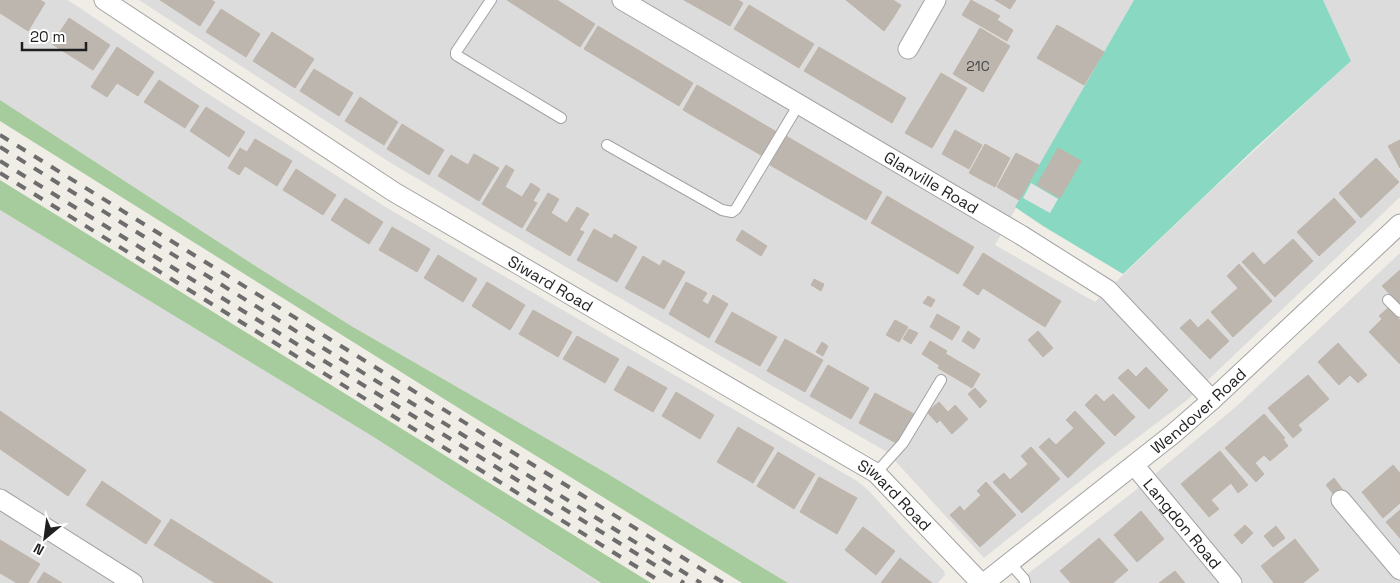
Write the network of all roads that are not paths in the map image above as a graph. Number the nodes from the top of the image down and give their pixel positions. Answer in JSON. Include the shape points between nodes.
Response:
{"nodes":[{"id":1,"x":104,"y":0,"type":"edge"},
{"id":2,"x":491,"y":0,"type":"edge"},
{"id":3,"x":622,"y":0,"type":"edge"},
{"id":4,"x":936,"y":0,"type":"edge"},
{"id":5,"x":908,"y":49,"type":"dead end"},
{"id":6,"x":799,"y":104,"type":"junction"},
{"id":7,"x":561,"y":118,"type":"dead end"},
{"id":8,"x":608,"y":144,"type":"dead end"},
{"id":9,"x":1400,"y":224,"type":"edge"},
{"id":10,"x":1388,"y":300,"type":"dead end"},
{"id":11,"x":1400,"y":312,"type":"edge"},
{"id":12,"x":941,"y":380,"type":"dead end"},
{"id":13,"x":1212,"y":400,"type":"junction"},
{"id":14,"x":1134,"y":464,"type":"junction"},
{"id":15,"x":876,"y":473,"type":"junction"},
{"id":16,"x":0,"y":499,"type":"edge"},
{"id":17,"x":1341,"y":500,"type":"dead end"},
{"id":18,"x":1010,"y":563,"type":"junction"},
{"id":19,"x":1400,"y":570,"type":"edge"},
{"id":20,"x":133,"y":583,"type":"edge"},
{"id":21,"x":983,"y":583,"type":"edge"},
{"id":22,"x":1025,"y":583,"type":"edge"},
{"id":23,"x":1232,"y":583,"type":"edge"}],
"edges":[{"from":1,"to":15,"type":"street","name":"Siward Road","via":[[394,192]]},
{"from":2,"to":7,"type":"lane","via":[[456,55]]},
{"from":3,"to":6,"type":"street","name":"Glanville Road"},
{"from":4,"to":5,"type":"street"},
{"from":6,"to":8,"type":"lane","via":[[732,212],[722,210]]},
{"from":6,"to":13,"type":"street","name":"Glanville Road","via":[[1108,290]]},
{"from":9,"to":13,"type":"street","name":"Wendover Road"},
{"from":10,"to":11,"type":"lane"},
{"from":12,"to":15,"type":"lane","via":[[903,443]]},
{"from":13,"to":14,"type":"street","name":"Wendover Road"},
{"from":14,"to":18,"type":"street","name":"Wendover Road"},
{"from":14,"to":23,"type":"street","name":"Langdon Road"},
{"from":15,"to":21,"type":"street","name":"Siward Road"},
{"from":16,"to":20,"type":"street"},
{"from":17,"to":19,"type":"street"},
{"from":18,"to":21,"type":"street","name":"Wendover Road"},
{"from":18,"to":22,"type":"lane"}]}
